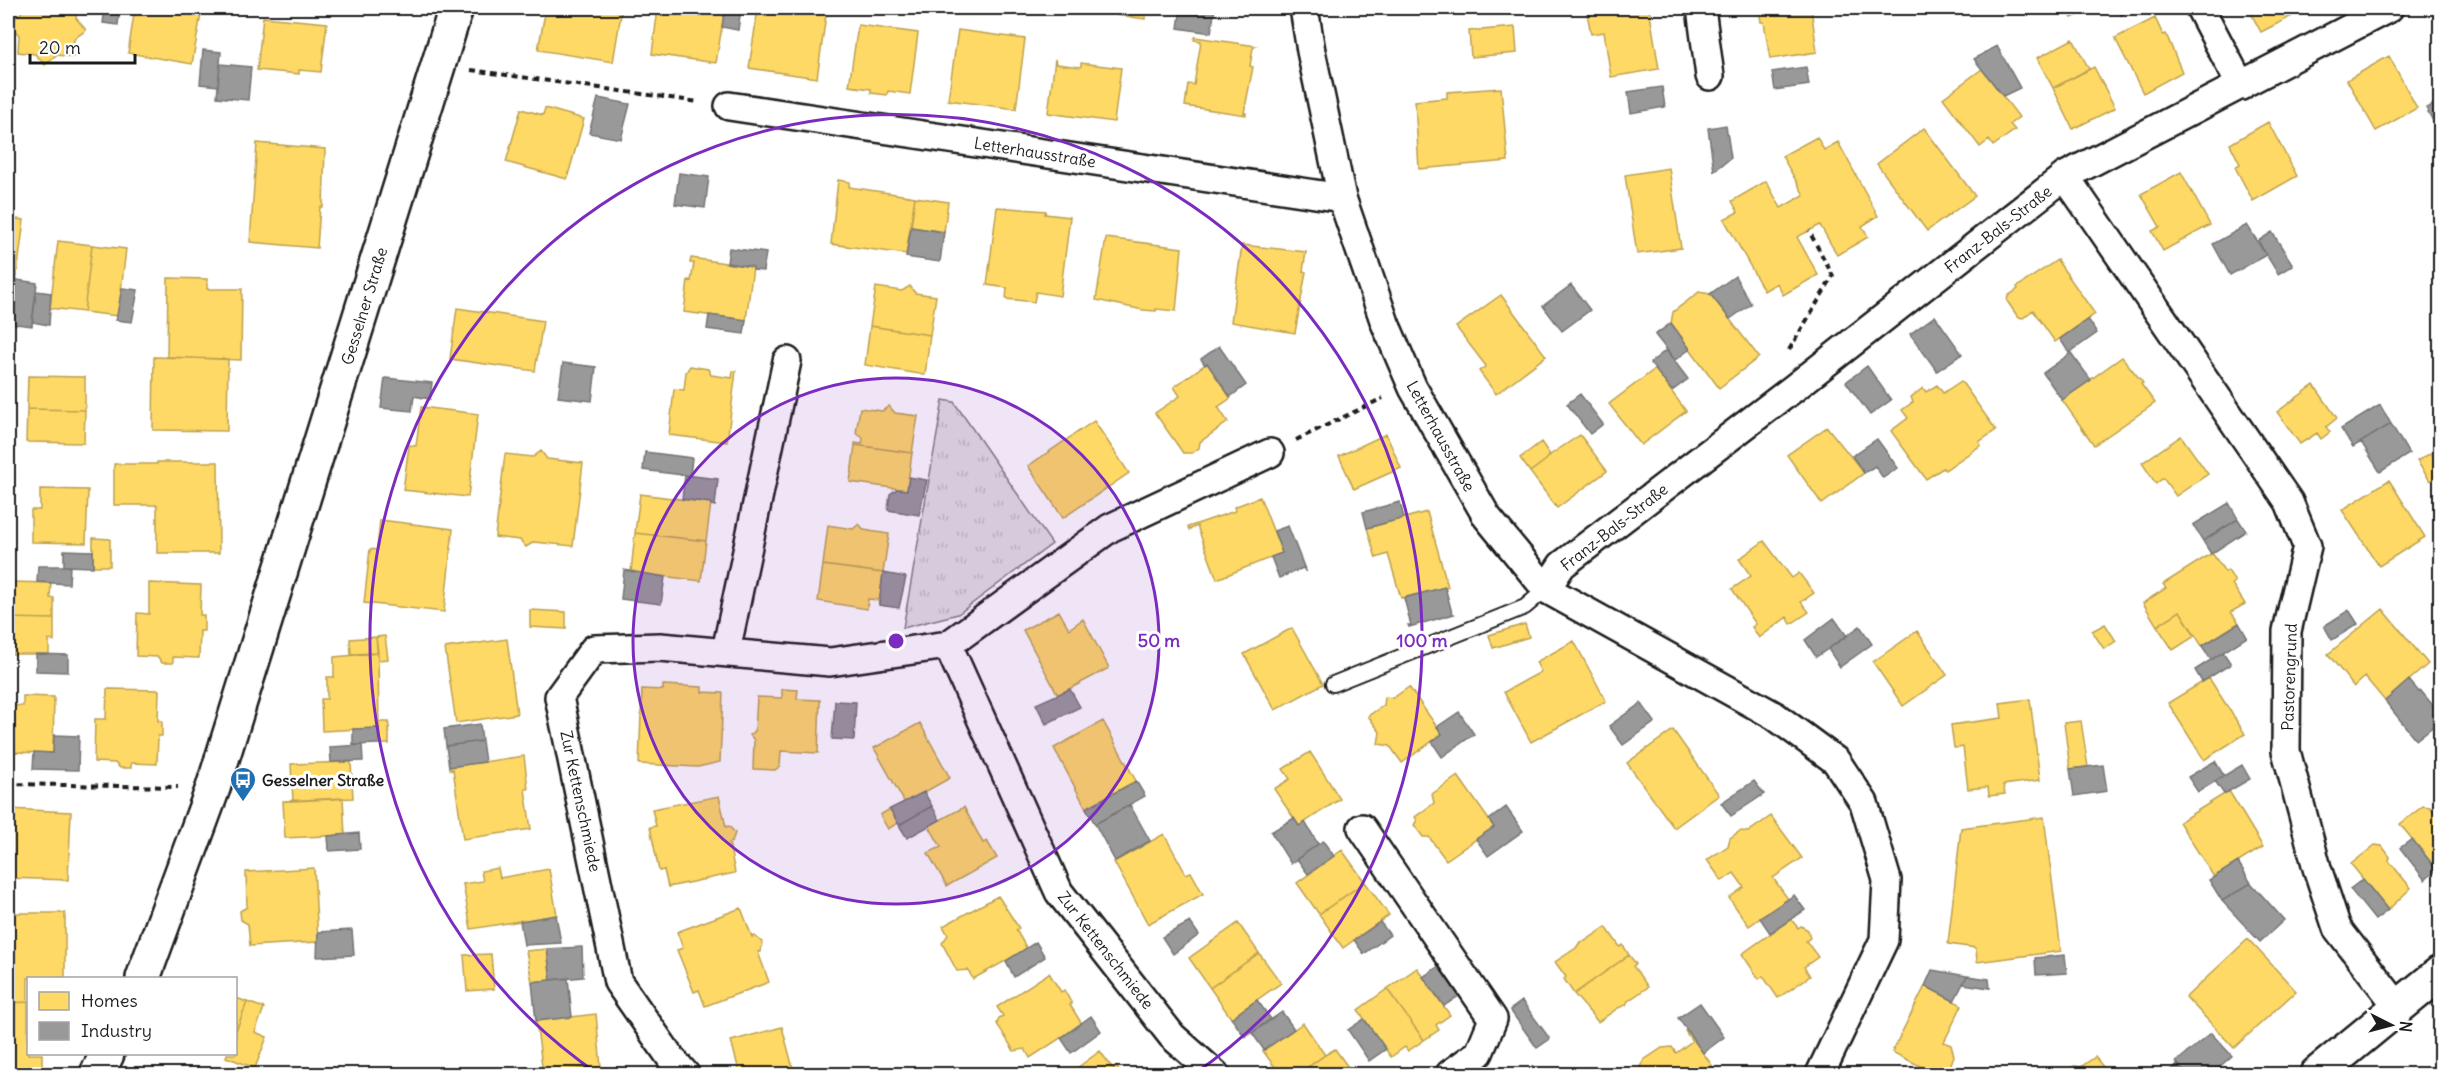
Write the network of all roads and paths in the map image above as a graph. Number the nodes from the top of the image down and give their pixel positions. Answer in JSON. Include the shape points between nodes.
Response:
{"nodes":[{"id":1,"x":456,"y":8,"type":"edge"},
{"id":2,"x":1304,"y":8,"type":"edge"},
{"id":3,"x":1701,"y":8,"type":"edge"},
{"id":4,"x":2200,"y":8,"type":"edge"},
{"id":5,"x":2390,"y":8,"type":"edge"},
{"id":6,"x":439,"y":66,"type":"junction"},
{"id":7,"x":1710,"y":76,"type":"dead end"},
{"id":8,"x":2241,"y":86,"type":"junction"},
{"id":9,"x":729,"y":106,"type":"joint"},
{"id":10,"x":2065,"y":176,"type":"junction"},
{"id":11,"x":1342,"y":198,"type":"junction"},
{"id":12,"x":1809,"y":231,"type":"dead end"},
{"id":13,"x":787,"y":361,"type":"dead end"},
{"id":14,"x":1413,"y":388,"type":"junction"},
{"id":15,"x":1794,"y":388,"type":"junction"},
{"id":16,"x":1270,"y":453,"type":"joint"},
{"id":17,"x":1546,"y":589,"type":"junction"},
{"id":18,"x":948,"y":645,"type":"junction"},
{"id":19,"x":726,"y":651,"type":"junction"},
{"id":20,"x":1333,"y":684,"type":"dead end"},
{"id":21,"x":8,"y":784,"type":"edge"},
{"id":22,"x":213,"y":788,"type":"junction"},
{"id":23,"x":1362,"y":828,"type":"dead end"},
{"id":24,"x":2440,"y":973,"type":"edge"},
{"id":25,"x":142,"y":977,"type":"edge"},
{"id":26,"x":2399,"y":1008,"type":"junction"},
{"id":27,"x":106,"y":1055,"type":"edge"},
{"id":28,"x":97,"y":1074,"type":"edge"},
{"id":29,"x":685,"y":1074,"type":"edge"},
{"id":30,"x":1215,"y":1074,"type":"edge"},
{"id":31,"x":1450,"y":1074,"type":"edge"},
{"id":32,"x":1820,"y":1074,"type":"edge"},
{"id":33,"x":2317,"y":1074,"type":"edge"}],
"edges":[{"from":1,"to":6,"type":"street","name":"Gesselner Straße"},
{"from":2,"to":11,"type":"street","name":"Letterhausstraße"},
{"from":3,"to":7,"type":"street"},
{"from":4,"to":8,"type":"street"},
{"from":5,"to":8,"type":"street","name":"Franz-Bals-Straße"},
{"from":6,"to":9,"type":"path"},
{"from":6,"to":22,"type":"street","name":"Gesselner Straße"},
{"from":8,"to":10,"type":"street","name":"Franz-Bals-Straße"},
{"from":9,"to":11,"type":"street","name":"Letterhausstraße"},
{"from":10,"to":15,"type":"street","name":"Franz-Bals-Straße"},
{"from":10,"to":26,"type":"street","name":"Pastorengrund","via":[[2289,502],[2307,546],[2287,631],[2286,751],[2337,928]]},
{"from":11,"to":14,"type":"street","name":"Letterhausstraße","via":[[1385,323]]},
{"from":12,"to":15,"type":"path","via":[[1833,276],[1779,366]]},
{"from":13,"to":19,"type":"street"},
{"from":14,"to":16,"type":"path","via":[[1380,399]]},
{"from":14,"to":17,"type":"street","name":"Letterhausstraße","via":[[1487,517]]},
{"from":15,"to":17,"type":"street","name":"Franz-Bals-Straße","via":[[1562,565]]},
{"from":16,"to":18,"type":"street","name":"Zur Kettenschmiede","via":[[1110,528]]},
{"from":17,"to":20,"type":"lane","via":[[1525,607]]},
{"from":17,"to":32,"type":"street","name":"Franz-Bals-Straße","via":[[1775,716],[1836,761],[1864,803],[1887,880],[1884,940]]},
{"from":18,"to":19,"type":"street","name":"Zur Kettenschmiede","via":[[830,662]]},
{"from":18,"to":30,"type":"street","name":"Zur Kettenschmiede","via":[[1059,892],[1172,1036]]},
{"from":19,"to":29,"type":"street","name":"Zur Kettenschmiede","via":[[660,647],[594,650],[559,697],[618,982]]},
{"from":21,"to":22,"type":"path"},
{"from":22,"to":25,"type":"street","name":"Gesselner Straße"},
{"from":23,"to":31,"type":"street","via":[[1493,1019],[1479,1053]]},
{"from":24,"to":26,"type":"street"},
{"from":26,"to":33,"type":"street"},
{"from":27,"to":28,"type":"street"}]}
